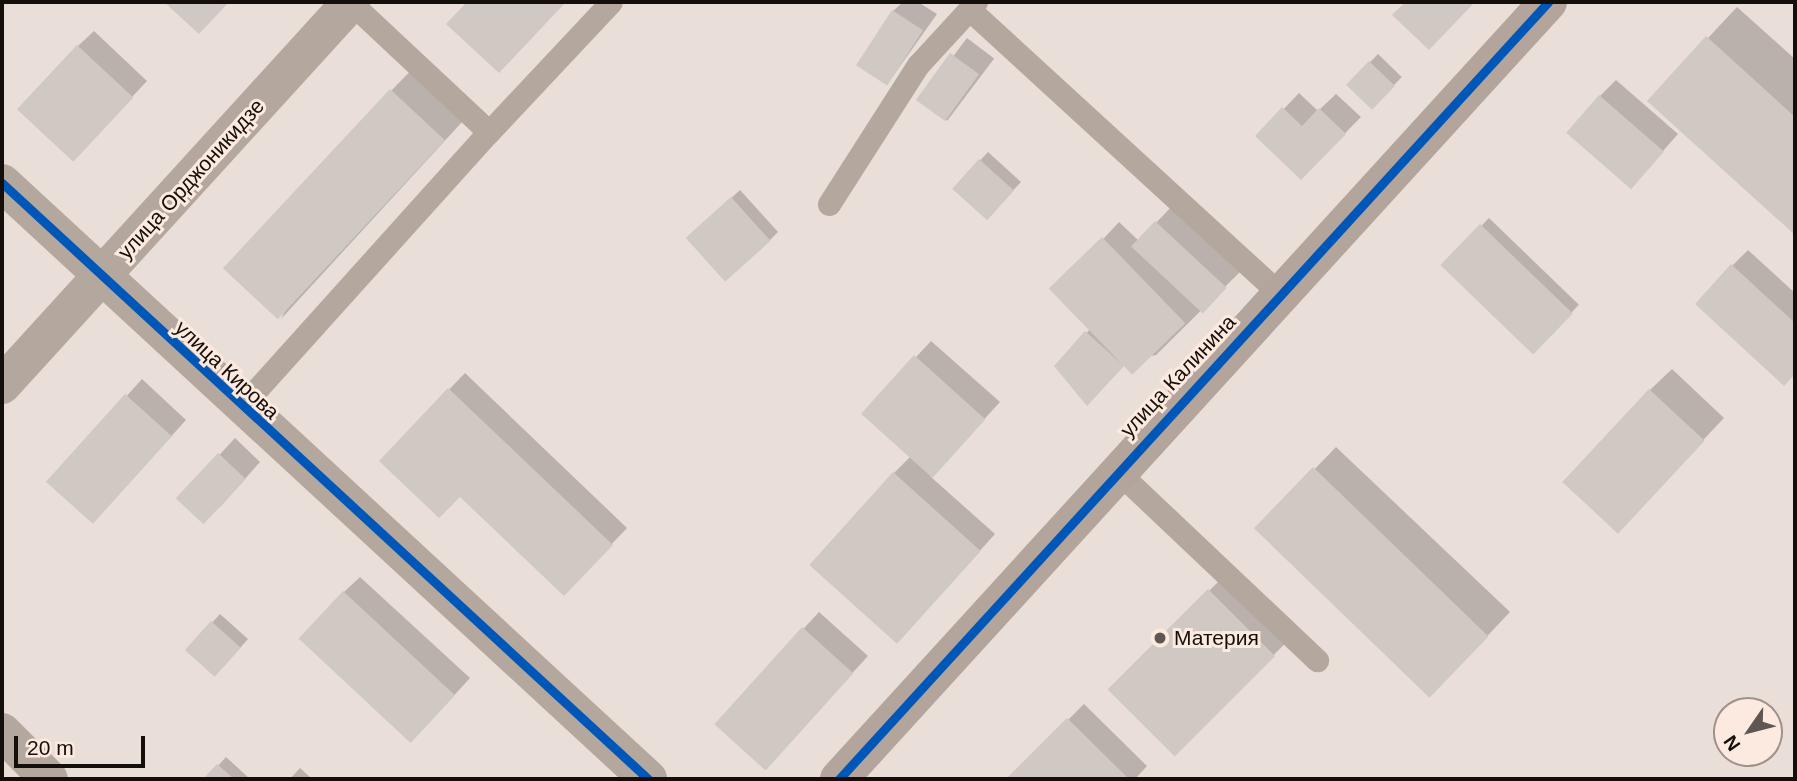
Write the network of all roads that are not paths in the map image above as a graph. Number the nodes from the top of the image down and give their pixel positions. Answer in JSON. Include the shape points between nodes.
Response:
{"nodes":[{"id":1,"x":350,"y":2,"type":"edge"},
{"id":2,"x":611,"y":2,"type":"edge"},
{"id":3,"x":1548,"y":2,"type":"edge"},
{"id":4,"x":973,"y":6,"type":"edge"},
{"id":5,"x":489,"y":132,"type":"junction"},
{"id":6,"x":2,"y":183,"type":"edge"},
{"id":7,"x":829,"y":204,"type":"dead end"},
{"id":8,"x":101,"y":278,"type":"junction"},
{"id":9,"x":1279,"y":293,"type":"junction"},
{"id":10,"x":2,"y":385,"type":"edge"},
{"id":11,"x":241,"y":407,"type":"junction"},
{"id":12,"x":1116,"y":470,"type":"junction"},
{"id":13,"x":1317,"y":660,"type":"dead end"},
{"id":14,"x":2,"y":732,"type":"edge"},
{"id":15,"x":48,"y":779,"type":"edge"},
{"id":16,"x":648,"y":779,"type":"edge"},
{"id":17,"x":839,"y":779,"type":"edge"}],
"edges":[{"from":1,"to":5,"type":"lane"},
{"from":1,"to":8,"type":"street","name":"улица Орджоникидзе"},
{"from":2,"to":5,"type":"lane"},
{"from":3,"to":9,"type":"street","name":"улица Калинина"},
{"from":4,"to":7,"type":"lane","via":[[918,65]]},
{"from":4,"to":9,"type":"lane"},
{"from":5,"to":11,"type":"lane"},
{"from":6,"to":8,"type":"street","name":"улица Кирова"},
{"from":8,"to":10,"type":"street","name":"улица Орджоникидзе"},
{"from":8,"to":11,"type":"street","name":"улица Кирова"},
{"from":9,"to":12,"type":"street","name":"улица Калинина"},
{"from":11,"to":16,"type":"street","name":"улица Кирова"},
{"from":12,"to":13,"type":"lane"},
{"from":12,"to":17,"type":"street","name":"улица Калинина"},
{"from":14,"to":15,"type":"street"}]}
